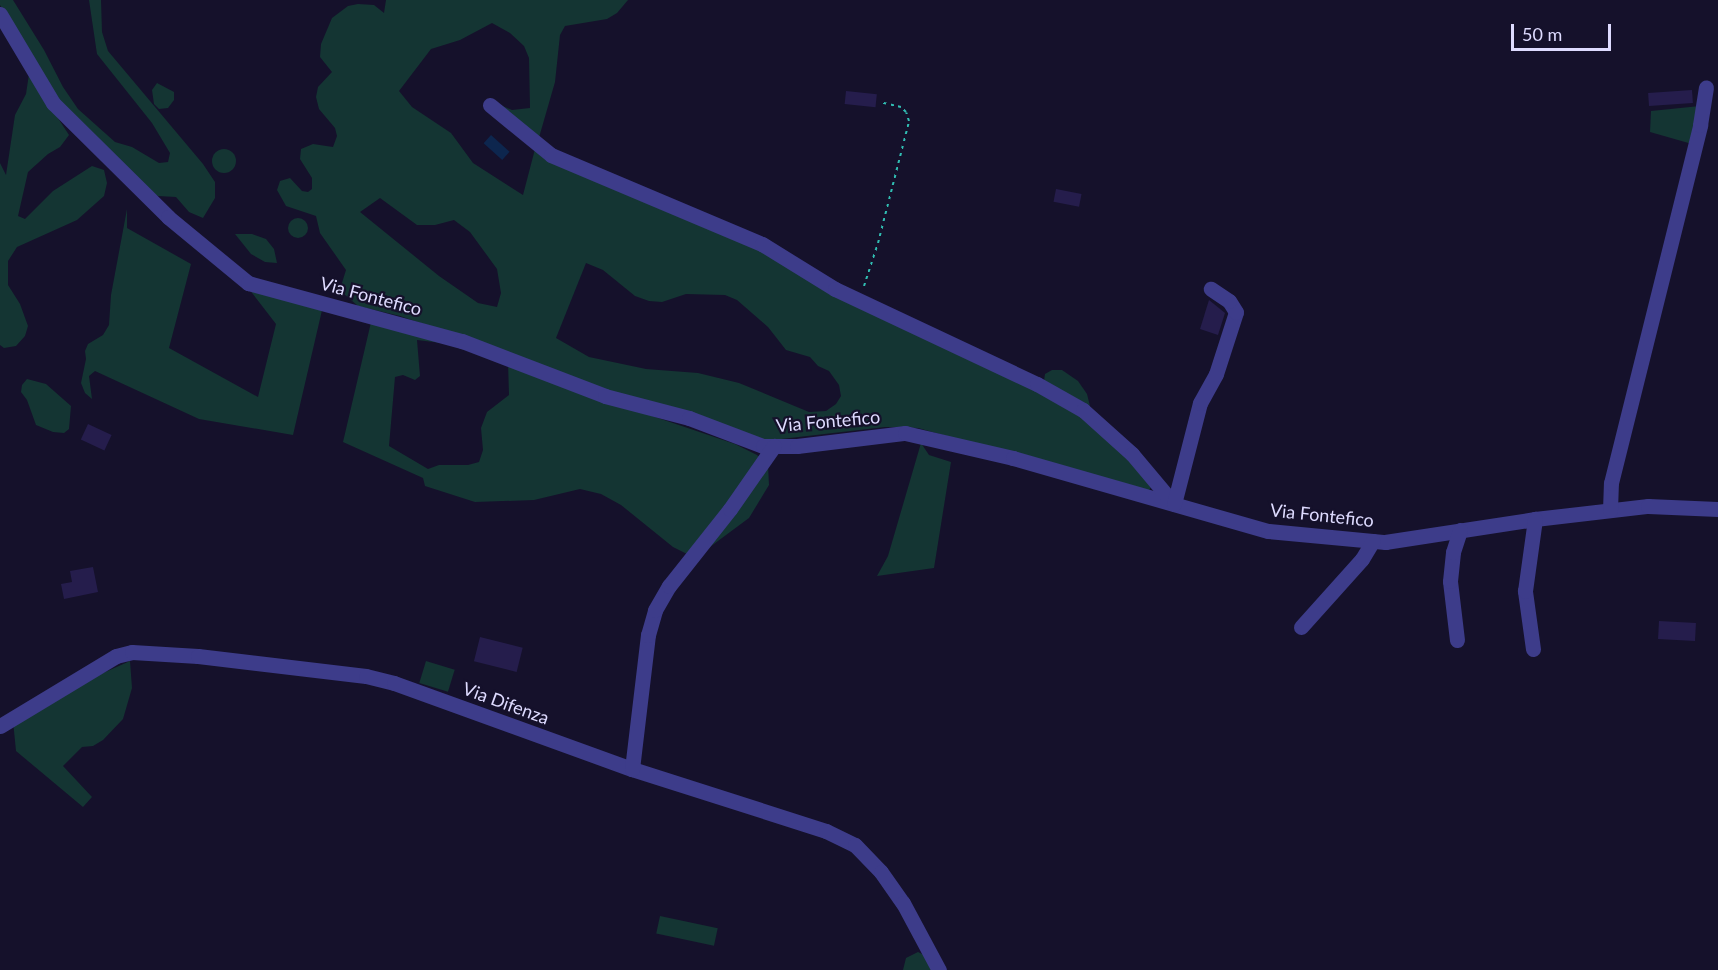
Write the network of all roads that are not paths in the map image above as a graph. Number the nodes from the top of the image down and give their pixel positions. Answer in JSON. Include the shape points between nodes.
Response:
{"nodes":[{"id":1,"x":0,"y":14,"type":"edge"},
{"id":2,"x":1706,"y":87,"type":"dead end"},
{"id":3,"x":490,"y":105,"type":"dead end"},
{"id":4,"x":1211,"y":289,"type":"dead end"},
{"id":5,"x":774,"y":446,"type":"junction"},
{"id":6,"x":1174,"y":504,"type":"junction"},
{"id":7,"x":1718,"y":509,"type":"edge"},
{"id":8,"x":1610,"y":510,"type":"junction"},
{"id":9,"x":1535,"y":519,"type":"junction"},
{"id":10,"x":1460,"y":530,"type":"junction"},
{"id":11,"x":1373,"y":541,"type":"junction"},
{"id":12,"x":1301,"y":627,"type":"dead end"},
{"id":13,"x":1457,"y":640,"type":"dead end"},
{"id":14,"x":1533,"y":649,"type":"dead end"},
{"id":15,"x":0,"y":726,"type":"edge"},
{"id":16,"x":632,"y":769,"type":"junction"},
{"id":17,"x":939,"y":970,"type":"edge"}],
"edges":[{"from":1,"to":5,"type":"street","name":"Via Fontefico","via":[[53,103],[168,217],[248,283],[462,341],[605,396],[689,418],[763,446]]},
{"from":2,"to":8,"type":"street","via":[[1700,125],[1611,483]]},
{"from":3,"to":6,"type":"street","via":[[550,155],[762,244],[835,289],[1037,384],[1083,410],[1143,466]]},
{"from":4,"to":6,"type":"street","via":[[1229,301],[1236,312],[1216,374],[1200,403]]},
{"from":5,"to":6,"type":"street","name":"Via Fontefico","via":[[905,433],[1013,458]]},
{"from":5,"to":16,"type":"street","via":[[655,610],[648,635]]},
{"from":6,"to":11,"type":"street","name":"Via Fontefico","via":[[1268,531]]},
{"from":7,"to":8,"type":"street","name":"Via Fontefico","via":[[1648,506]]},
{"from":8,"to":9,"type":"street","name":"Via Fontefico"},
{"from":9,"to":10,"type":"street","name":"Via Fontefico"},
{"from":9,"to":14,"type":"street","via":[[1525,591]]},
{"from":10,"to":11,"type":"street","name":"Via Fontefico"},
{"from":10,"to":13,"type":"street","via":[[1450,581]]},
{"from":11,"to":12,"type":"street","via":[[1362,559]]},
{"from":15,"to":16,"type":"street","name":"Via Difenza","via":[[116,656],[145,651],[366,676]]},
{"from":16,"to":17,"type":"street","name":"Via Difenza","via":[[826,831],[855,845],[892,888]]}]}
